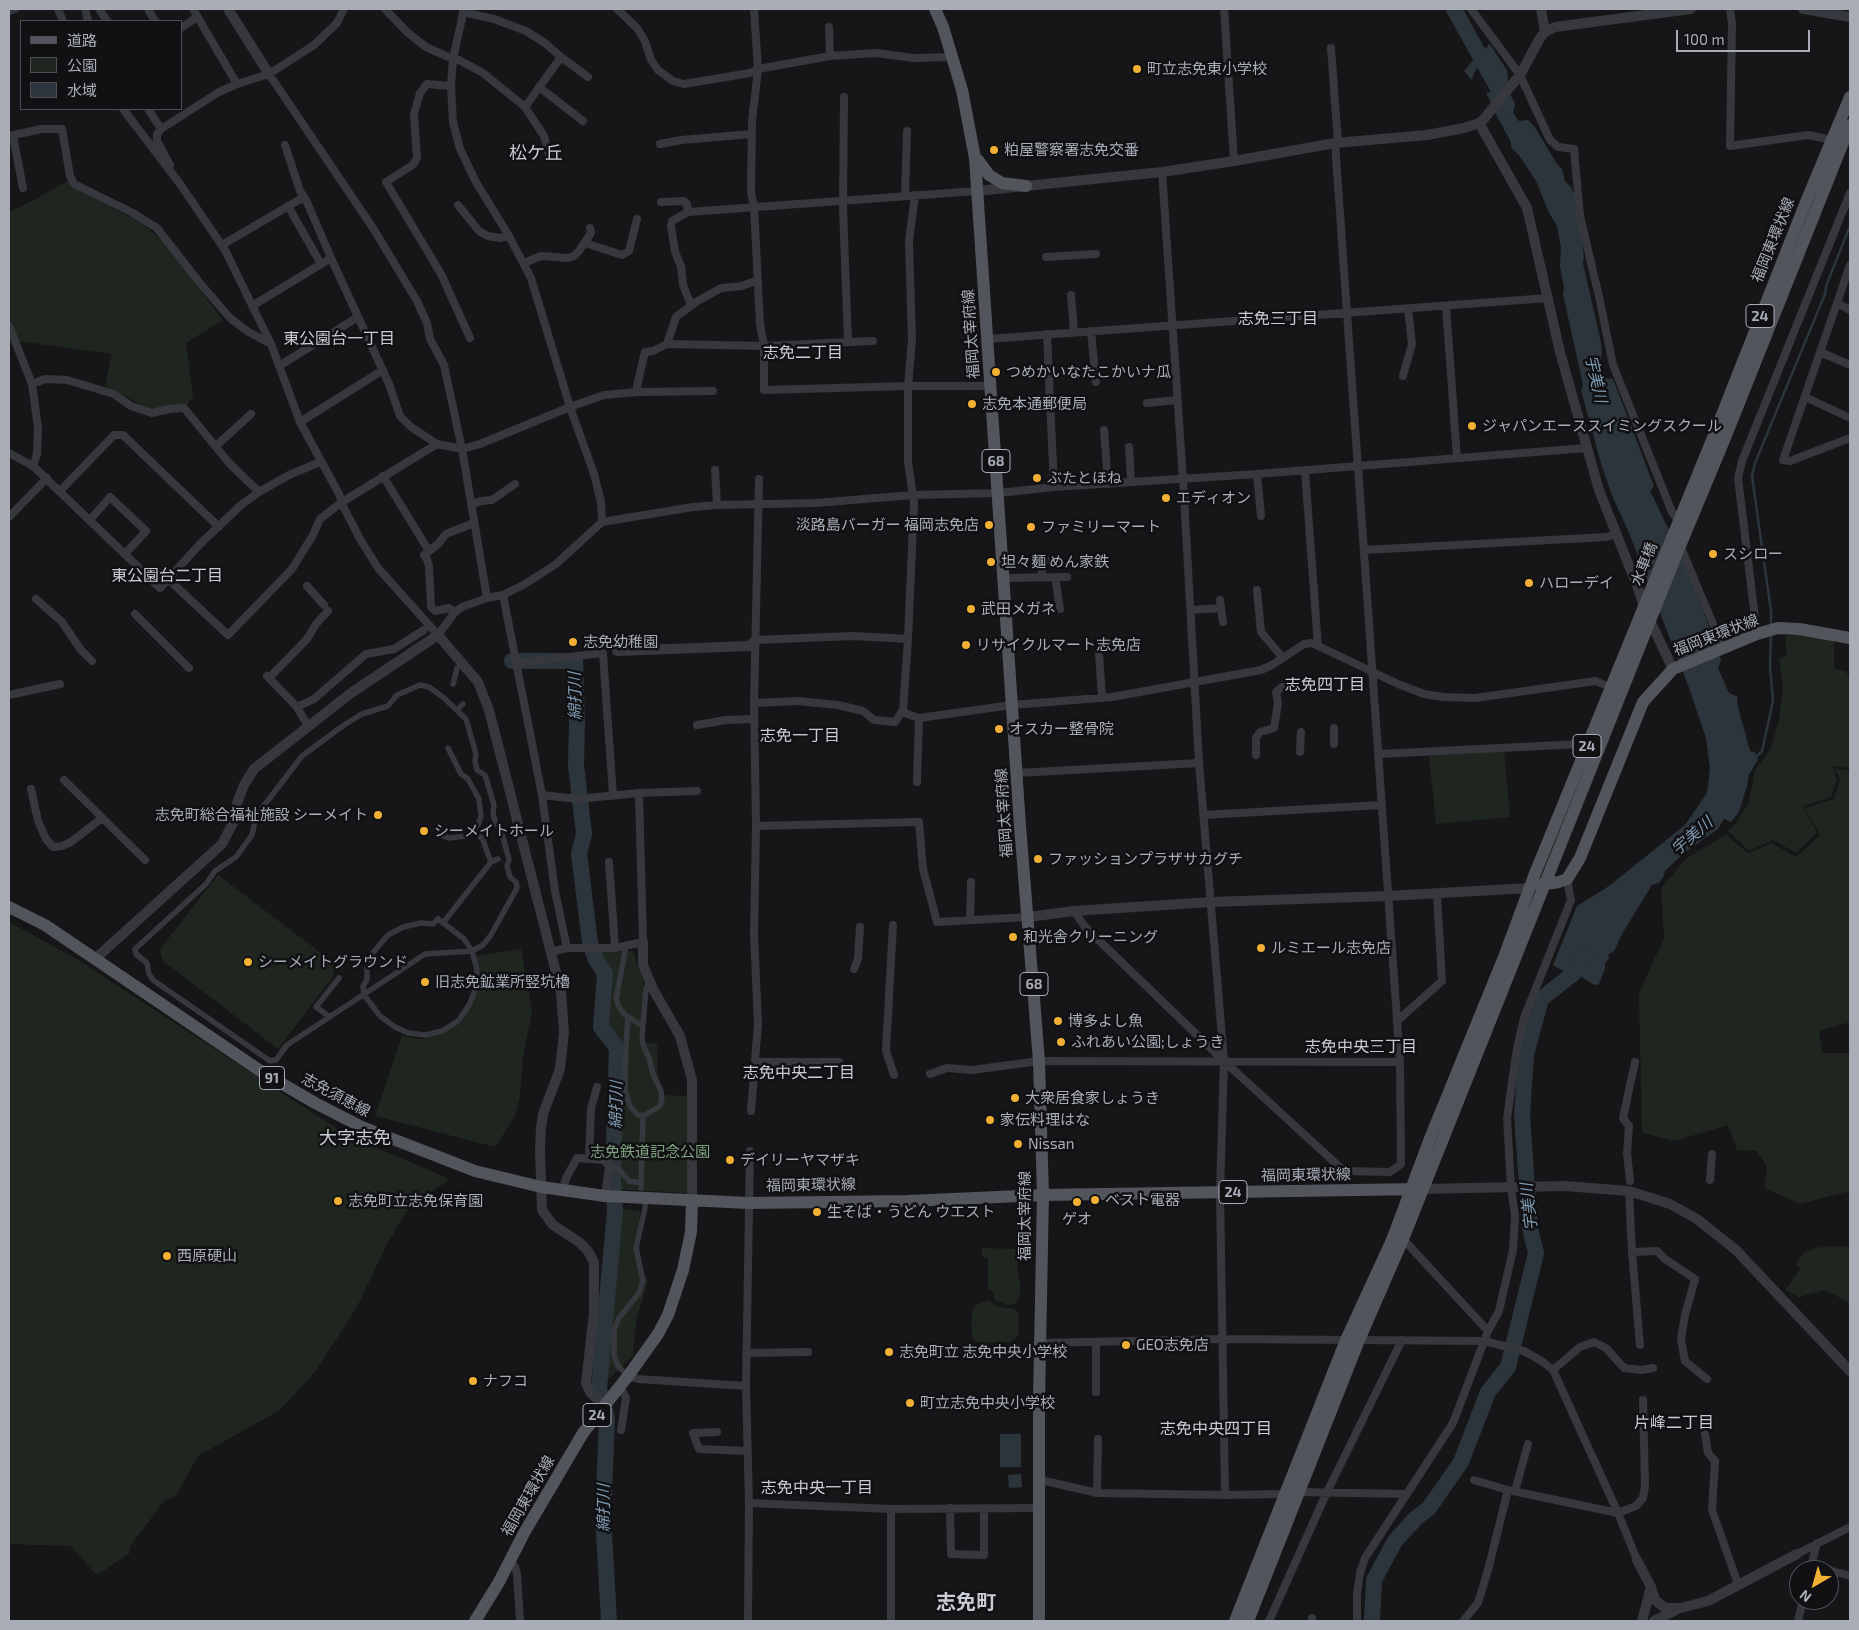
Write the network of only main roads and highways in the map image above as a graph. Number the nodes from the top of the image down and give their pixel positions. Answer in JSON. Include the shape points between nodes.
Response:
{"nodes":[{"id":1,"x":935,"y":9,"type":"edge"},
{"id":2,"x":1850,"y":97,"type":"edge"},
{"id":3,"x":1850,"y":125,"type":"edge"},
{"id":4,"x":975,"y":158,"type":"junction"},
{"id":5,"x":1026,"y":186,"type":"road end"},
{"id":6,"x":1676,"y":544,"type":"junction"},
{"id":7,"x":1648,"y":613,"type":"junction"},
{"id":8,"x":1850,"y":638,"type":"edge"},
{"id":9,"x":1545,"y":883,"type":"junction"},
{"id":10,"x":1530,"y":888,"type":"junction"},
{"id":11,"x":9,"y":907,"type":"edge"},
{"id":12,"x":1417,"y":1189,"type":"junction"},
{"id":13,"x":1043,"y":1194,"type":"junction"},
{"id":14,"x":692,"y":1201,"type":"junction"},
{"id":15,"x":1352,"y":1340,"type":"junction"},
{"id":16,"x":476,"y":1621,"type":"edge"},
{"id":17,"x":1039,"y":1621,"type":"edge"},
{"id":18,"x":1235,"y":1621,"type":"edge"},
{"id":19,"x":1248,"y":1621,"type":"edge"}],
"edges":[{"from":1,"to":4,"type":"main road","name":"福岡太宰府線","number":"68","via":[[962,90]]},
{"from":2,"to":6,"type":"main road","name":"福岡東環状線","number":"24","via":[[1678,520]]},
{"from":3,"to":6,"type":"main road","name":"福岡東環状線","number":"24","via":[[1725,438]]},
{"from":4,"to":5,"type":"main road","via":[[989,176],[1002,183]]},
{"from":4,"to":13,"type":"main road","name":"福岡太宰府線","number":"68","via":[[1039,1060]]},
{"from":6,"to":7,"type":"main road","name":"水車橋","number":"24"},
{"from":6,"to":7,"type":"main road","name":"水車橋","number":"24"},
{"from":7,"to":9,"type":"main road","number":"24"},
{"from":7,"to":10,"type":"main road","number":"24","via":[[1611,688]]},
{"from":8,"to":9,"type":"main road","name":"福岡東環状線","number":"24","via":[[1778,628],[1676,667],[1643,702],[1580,858],[1567,879]]},
{"from":9,"to":10,"type":"main road"},
{"from":9,"to":12,"type":"main road","number":"24"},
{"from":10,"to":12,"type":"main road","number":"24"},
{"from":11,"to":14,"type":"main road","name":"志免須恵線","number":"91","via":[[45,926],[262,1072],[354,1123],[475,1171],[541,1187],[605,1196],[642,1190]]},
{"from":12,"to":13,"type":"main road","name":"福岡東環状線","number":"24"},
{"from":12,"to":15,"type":"main road","number":"24","via":[[1392,1240]]},
{"from":12,"to":15,"type":"main road","number":"24","via":[[1403,1240]]},
{"from":13,"to":14,"type":"main road","name":"福岡東環状線","number":"24","via":[[908,1201]]},
{"from":13,"to":17,"type":"main road","name":"福岡太宰府線","number":"68"},
{"from":14,"to":16,"type":"main road","name":"福岡東環状線","number":"24","via":[[691,1232],[683,1270],[674,1300],[658,1334],[583,1433]]},
{"from":15,"to":18,"type":"main road","number":"24","via":[[1284,1494]]},
{"from":15,"to":19,"type":"main road","number":"24"}]}
